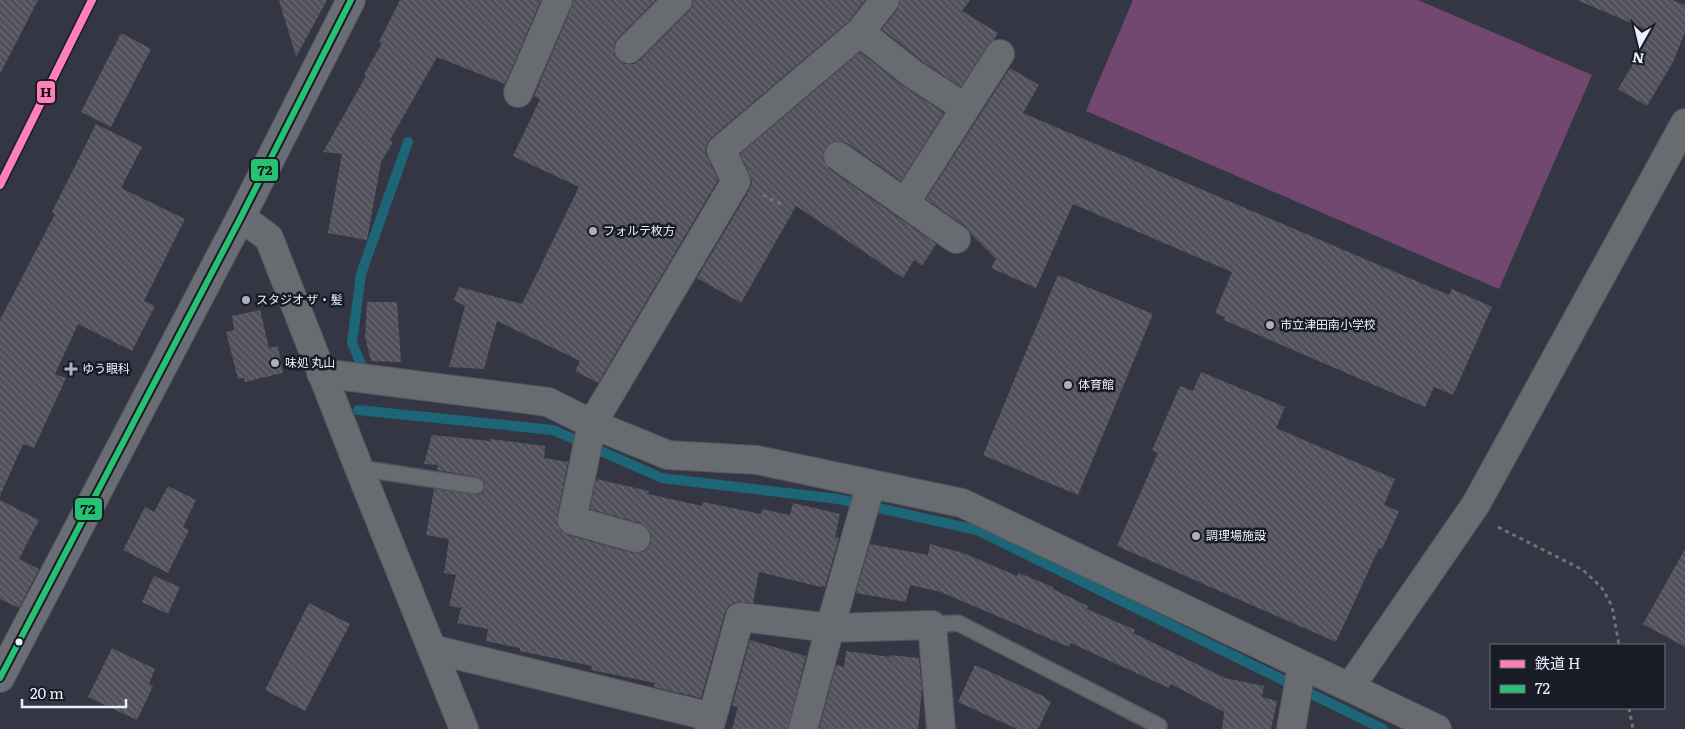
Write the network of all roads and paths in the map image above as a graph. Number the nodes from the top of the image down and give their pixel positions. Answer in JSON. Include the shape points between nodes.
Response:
{"nodes":[{"id":1,"x":352,"y":0,"type":"edge"},
{"id":2,"x":558,"y":0,"type":"edge"},
{"id":3,"x":678,"y":0,"type":"edge"},
{"id":4,"x":885,"y":0,"type":"edge"},
{"id":5,"x":860,"y":32,"type":"junction"},
{"id":6,"x":629,"y":48,"type":"dead end"},
{"id":7,"x":1000,"y":54,"type":"dead end"},
{"id":8,"x":518,"y":92,"type":"dead end"},
{"id":9,"x":965,"y":108,"type":"junction"},
{"id":10,"x":1685,"y":123,"type":"edge"},
{"id":11,"x":838,"y":156,"type":"dead end"},
{"id":12,"x":905,"y":203,"type":"junction"},
{"id":13,"x":241,"y":217,"type":"junction"},
{"id":14,"x":956,"y":239,"type":"dead end"},
{"id":15,"x":321,"y":374,"type":"junction"},
{"id":16,"x":591,"y":433,"type":"junction"},
{"id":17,"x":359,"y":468,"type":"junction"},
{"id":18,"x":476,"y":486,"type":"dead end"},
{"id":19,"x":869,"y":491,"type":"junction"},
{"id":20,"x":1470,"y":513,"type":"junction"},
{"id":21,"x":636,"y":538,"type":"dead end"},
{"id":22,"x":932,"y":625,"type":"junction"},
{"id":23,"x":830,"y":628,"type":"junction"},
{"id":24,"x":1618,"y":644,"type":"edge"},
{"id":25,"x":432,"y":649,"type":"junction"},
{"id":26,"x":0,"y":678,"type":"edge"},
{"id":27,"x":1350,"y":688,"type":"junction"},
{"id":28,"x":1297,"y":694,"type":"edge"},
{"id":29,"x":1629,"y":709,"type":"edge"},
{"id":30,"x":711,"y":723,"type":"edge"},
{"id":31,"x":464,"y":729,"type":"edge"},
{"id":32,"x":804,"y":729,"type":"edge"},
{"id":33,"x":941,"y":729,"type":"edge"},
{"id":34,"x":1158,"y":729,"type":"edge"},
{"id":35,"x":1437,"y":729,"type":"edge"},
{"id":36,"x":1633,"y":729,"type":"edge"}],
"edges":[{"from":1,"to":13,"type":"main road"},
{"from":2,"to":8,"type":"street"},
{"from":3,"to":6,"type":"street"},
{"from":4,"to":5,"type":"street"},
{"from":5,"to":9,"type":"street"},
{"from":5,"to":16,"type":"street","via":[[721,150],[736,181]]},
{"from":7,"to":9,"type":"street"},
{"from":9,"to":12,"type":"street"},
{"from":10,"to":20,"type":"street"},
{"from":11,"to":12,"type":"street"},
{"from":12,"to":14,"type":"street"},
{"from":13,"to":15,"type":"street","via":[[269,238]]},
{"from":13,"to":26,"type":"main road"},
{"from":15,"to":16,"type":"street","via":[[548,402]]},
{"from":15,"to":17,"type":"street"},
{"from":16,"to":19,"type":"street","via":[[668,455],[757,460]]},
{"from":16,"to":21,"type":"street","via":[[572,520]]},
{"from":17,"to":18,"type":"lane"},
{"from":17,"to":25,"type":"street"},
{"from":19,"to":23,"type":"street"},
{"from":19,"to":28,"type":"street","via":[[962,503]]},
{"from":20,"to":24,"type":"path","via":[[1583,570],[1602,588],[1612,606]]},
{"from":20,"to":27,"type":"street"},
{"from":22,"to":23,"type":"street"},
{"from":22,"to":33,"type":"street"},
{"from":22,"to":34,"type":"lane","via":[[958,623],[1159,726]]},
{"from":23,"to":30,"type":"street","via":[[740,617]]},
{"from":23,"to":32,"type":"street"},
{"from":25,"to":30,"type":"street"},
{"from":25,"to":31,"type":"street"},
{"from":27,"to":28,"type":"street"},
{"from":27,"to":35,"type":"street"},
{"from":29,"to":36,"type":"path"}]}
